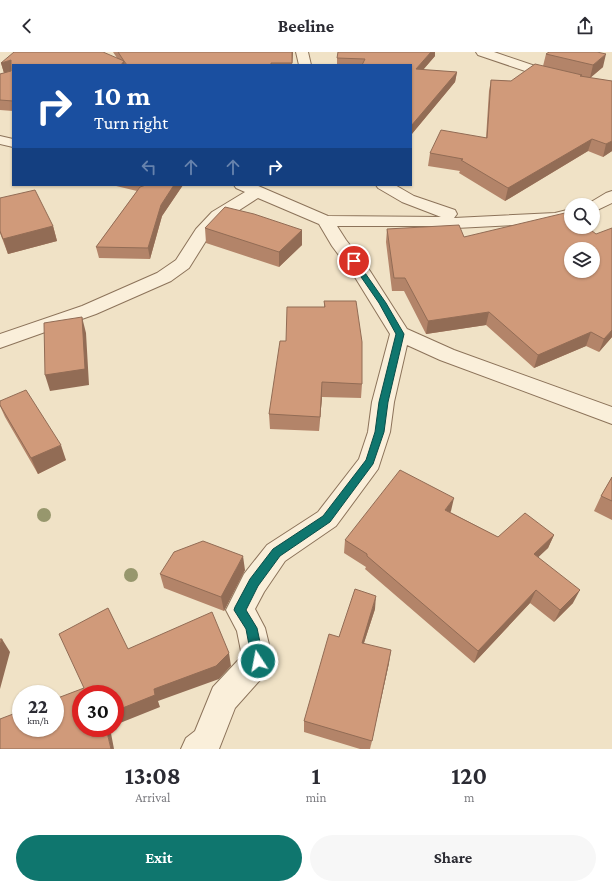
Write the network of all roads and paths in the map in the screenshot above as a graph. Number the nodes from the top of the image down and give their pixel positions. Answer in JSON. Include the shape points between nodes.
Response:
{"nodes":[{"id":1,"x":302,"y":52,"type":"edge"},
{"id":2,"x":482,"y":52,"type":"edge"},
{"id":3,"x":305,"y":64,"type":"edge"},
{"id":4,"x":612,"y":88,"type":"edge"},
{"id":5,"x":0,"y":140,"type":"edge"},
{"id":6,"x":12,"y":143,"type":"edge"},
{"id":7,"x":386,"y":186,"type":"edge"},
{"id":8,"x":249,"y":188,"type":"edge"},
{"id":9,"x":612,"y":196,"type":"edge"},
{"id":10,"x":600,"y":203,"type":"edge"},
{"id":11,"x":449,"y":214,"type":"dead end"},
{"id":12,"x":564,"y":216,"type":"edge"},
{"id":13,"x":326,"y":221,"type":"junction"},
{"id":14,"x":400,"y":334,"type":"junction"},
{"id":15,"x":0,"y":341,"type":"edge"},
{"id":16,"x":612,"y":416,"type":"edge"},
{"id":17,"x":197,"y":749,"type":"edge"}],
"edges":[{"from":1,"to":3,"type":"street"},
{"from":2,"to":4,"type":"street","via":[[544,73]]},
{"from":5,"to":6,"type":"street"},
{"from":7,"to":11,"type":"street"},
{"from":8,"to":13,"type":"street"},
{"from":8,"to":15,"type":"street","via":[[202,233],[184,264],[164,277],[96,307]]},
{"from":9,"to":10,"type":"street"},
{"from":12,"to":13,"type":"street","via":[[456,223]]},
{"from":13,"to":14,"type":"street"},
{"from":14,"to":16,"type":"street"},
{"from":14,"to":17,"type":"street","via":[[370,462],[326,519],[276,553],[254,583],[240,610],[251,628],[258,661],[224,698],[206,742]]}]}
